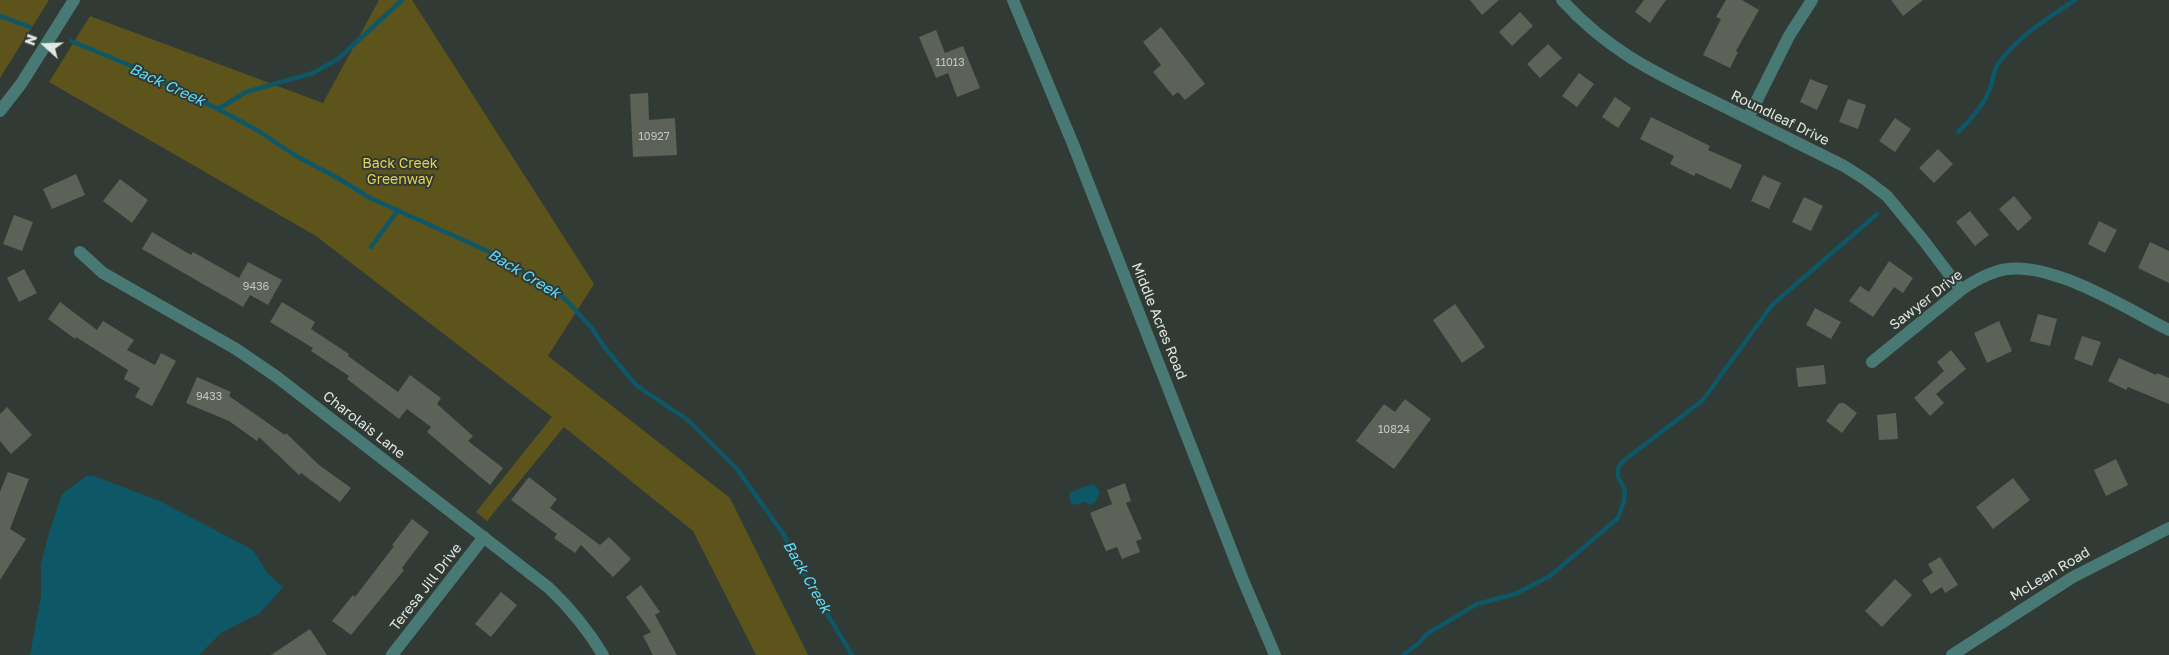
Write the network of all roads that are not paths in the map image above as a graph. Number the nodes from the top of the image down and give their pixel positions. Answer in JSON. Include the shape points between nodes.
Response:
{"nodes":[{"id":1,"x":74,"y":0,"type":"edge"},
{"id":2,"x":1013,"y":0,"type":"edge"},
{"id":3,"x":1562,"y":0,"type":"edge"},
{"id":4,"x":1812,"y":0,"type":"edge"},
{"id":5,"x":0,"y":111,"type":"edge"},
{"id":6,"x":1748,"y":118,"type":"junction"},
{"id":7,"x":80,"y":252,"type":"dead end"},
{"id":8,"x":1961,"y":290,"type":"junction"},
{"id":9,"x":2169,"y":330,"type":"edge"},
{"id":10,"x":1872,"y":362,"type":"dead end"},
{"id":11,"x":2169,"y":528,"type":"edge"},
{"id":12,"x":484,"y":537,"type":"junction"},
{"id":13,"x":392,"y":655,"type":"edge"},
{"id":14,"x":603,"y":655,"type":"edge"},
{"id":15,"x":1275,"y":655,"type":"edge"},
{"id":16,"x":1952,"y":655,"type":"edge"}],
"edges":[{"from":1,"to":5,"type":"street"},
{"from":2,"to":15,"type":"street","name":"Middle Acres Road"},
{"from":3,"to":6,"type":"street","name":"Roundleaf Drive","via":[[1622,53]]},
{"from":4,"to":6,"type":"street","via":[[1789,36]]},
{"from":6,"to":8,"type":"street","name":"Roundleaf Drive","via":[[1866,180],[1899,210]]},
{"from":7,"to":12,"type":"street","name":"Charolais Lane","via":[[103,274],[236,349],[277,377]]},
{"from":8,"to":9,"type":"street","name":"Sawyer Drive","via":[[1975,280],[2000,270],[2046,271]]},
{"from":8,"to":10,"type":"street","name":"Sawyer Drive"},
{"from":11,"to":16,"type":"street","name":"McLean Road","via":[[2073,577]]},
{"from":12,"to":13,"type":"street","name":"Teresa Jill Drive"},
{"from":12,"to":14,"type":"street","name":"Charolais Lane","via":[[568,605]]}]}
